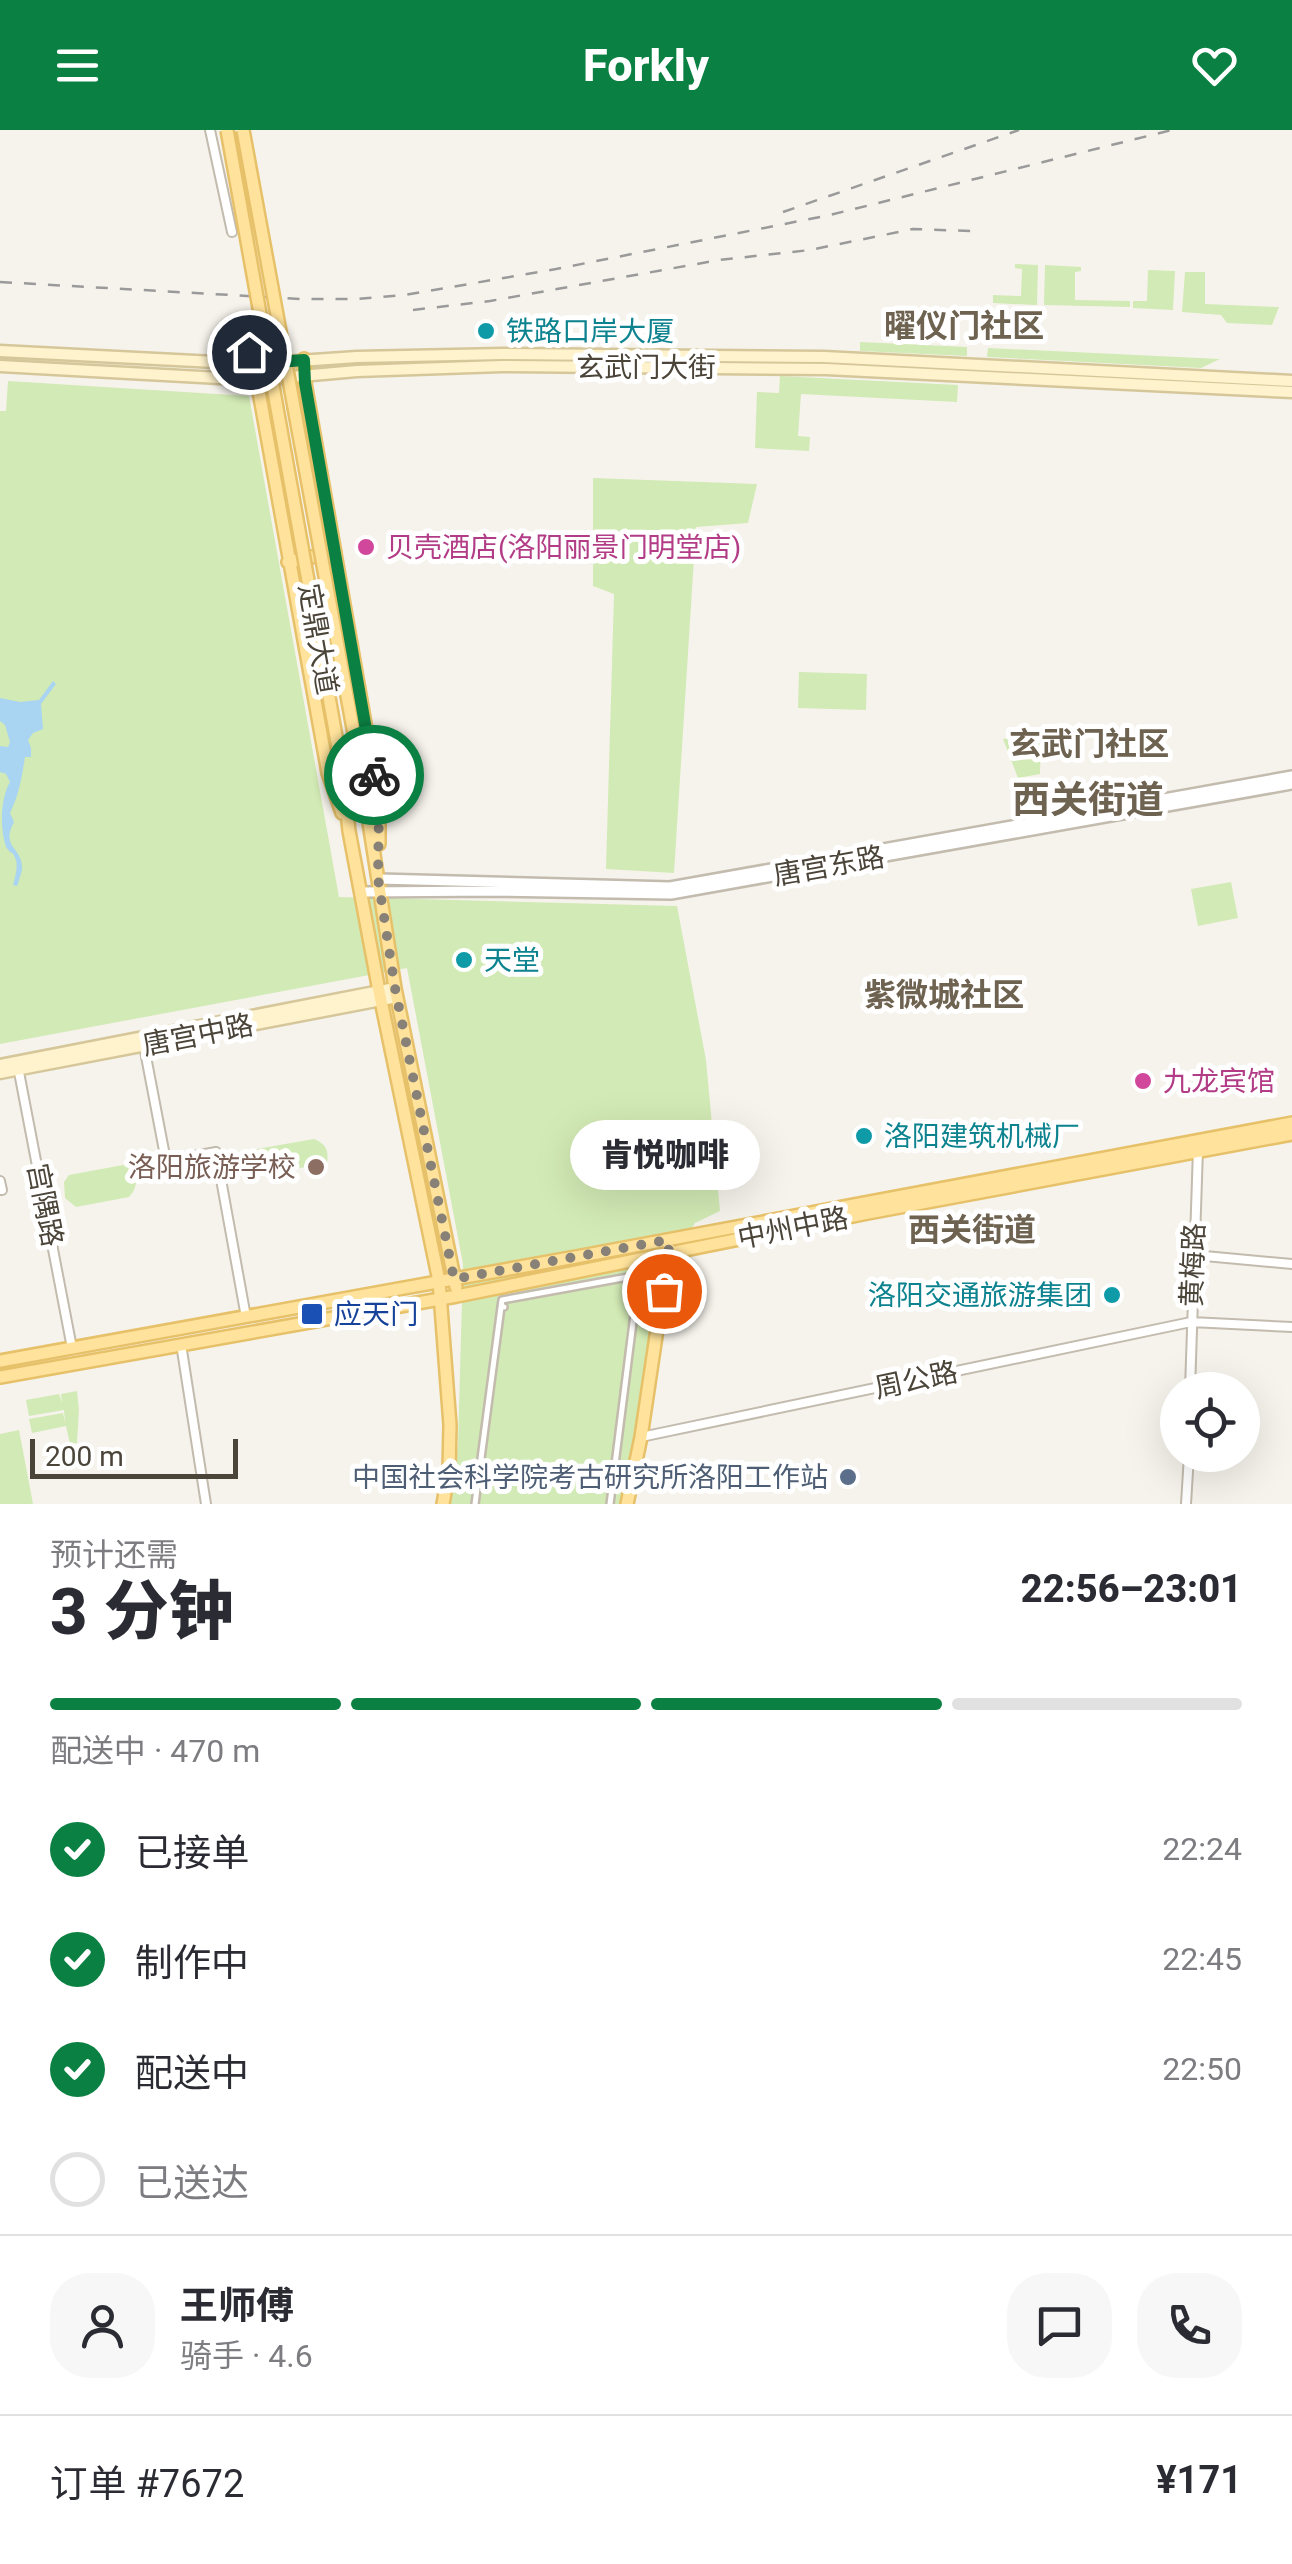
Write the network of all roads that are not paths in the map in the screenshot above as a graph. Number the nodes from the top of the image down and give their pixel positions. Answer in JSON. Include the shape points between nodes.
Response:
{"nodes":[{"id":1,"x":210,"y":130,"type":"edge"},
{"id":2,"x":227,"y":130,"type":"edge"},
{"id":3,"x":243,"y":130,"type":"edge"},
{"id":4,"x":232,"y":232,"type":"dead end"},
{"id":5,"x":249,"y":338,"type":"dead end"},
{"id":6,"x":0,"y":351,"type":"edge"},
{"id":7,"x":304,"y":360,"type":"junction"},
{"id":8,"x":254,"y":364,"type":"junction"},
{"id":9,"x":0,"y":366,"type":"edge"},
{"id":10,"x":304,"y":375,"type":"junction"},
{"id":11,"x":256,"y":380,"type":"junction"},
{"id":12,"x":1292,"y":381,"type":"edge"},
{"id":13,"x":1292,"y":392,"type":"edge"},
{"id":14,"x":335,"y":552,"type":"junction"},
{"id":15,"x":288,"y":562,"type":"junction"},
{"id":16,"x":367,"y":770,"type":"junction"},
{"id":17,"x":337,"y":778,"type":"junction"},
{"id":18,"x":1292,"y":780,"type":"edge"},
{"id":19,"x":380,"y":885,"type":"junction"},
{"id":20,"x":360,"y":892,"type":"junction"},
{"id":21,"x":396,"y":992,"type":"junction"},
{"id":22,"x":380,"y":996,"type":"junction"},
{"id":23,"x":144,"y":1046,"type":"junction"},
{"id":24,"x":18,"y":1066,"type":"junction"},
{"id":25,"x":0,"y":1069,"type":"edge"},
{"id":26,"x":1292,"y":1123,"type":"edge"},
{"id":27,"x":1292,"y":1134,"type":"edge"},
{"id":28,"x":1198,"y":1145,"type":"junction"},
{"id":29,"x":0,"y":1181,"type":"edge"},
{"id":30,"x":0,"y":1190,"type":"edge"},
{"id":31,"x":668,"y":1246,"type":"junction"},
{"id":32,"x":1194,"y":1255,"type":"junction"},
{"id":33,"x":1292,"y":1264,"type":"edge"},
{"id":34,"x":454,"y":1279,"type":"junction"},
{"id":35,"x":440,"y":1281,"type":"junction"},
{"id":36,"x":457,"y":1296,"type":"junction"},
{"id":37,"x":441,"y":1298,"type":"junction"},
{"id":38,"x":246,"y":1316,"type":"junction"},
{"id":39,"x":1191,"y":1322,"type":"junction"},
{"id":40,"x":1292,"y":1327,"type":"edge"},
{"id":41,"x":181,"y":1344,"type":"junction"},
{"id":42,"x":72,"y":1348,"type":"junction"},
{"id":43,"x":0,"y":1360,"type":"edge"},
{"id":44,"x":1190,"y":1372,"type":"edge"},
{"id":45,"x":0,"y":1377,"type":"edge"},
{"id":46,"x":641,"y":1438,"type":"junction"},
{"id":47,"x":1188,"y":1472,"type":"edge"},
{"id":48,"x":206,"y":1504,"type":"edge"},
{"id":49,"x":443,"y":1504,"type":"edge"},
{"id":50,"x":474,"y":1504,"type":"edge"},
{"id":51,"x":610,"y":1504,"type":"edge"},
{"id":52,"x":628,"y":1504,"type":"edge"},
{"id":53,"x":1186,"y":1504,"type":"edge"}],
"edges":[{"from":1,"to":4,"type":"street"},
{"from":2,"to":17,"type":"main road","name":"定鼎大道","bridge":true},
{"from":3,"to":16,"type":"main road","name":"定鼎大道","bridge":true},
{"from":5,"to":8,"type":"street"},
{"from":6,"to":8,"type":"main road","name":"玄武门大街"},
{"from":7,"to":8,"type":"main road","name":"玄武门大街"},
{"from":7,"to":10,"type":"main road"},
{"from":7,"to":12,"type":"main road","name":"玄武门大街","via":[[815,356]]},
{"from":8,"to":11,"type":"main road"},
{"from":9,"to":11,"type":"main road","name":"玄武门大街"},
{"from":10,"to":11,"type":"main road","name":"玄武门大街"},
{"from":10,"to":13,"type":"main road","name":"玄武门大街","via":[[502,366],[826,369]]},
{"from":10,"to":14,"type":"main road"},
{"from":11,"to":15,"type":"main road"},
{"from":14,"to":15,"type":"main road"},
{"from":14,"to":16,"type":"main road"},
{"from":15,"to":17,"type":"main road"},
{"from":16,"to":19,"type":"main road","name":"定鼎大道"},
{"from":17,"to":20,"type":"main road","name":"定鼎大道"},
{"from":18,"to":19,"type":"street","name":"唐宫东路","via":[[671,894]]},
{"from":19,"to":20,"type":"street","name":"唐宫东路"},
{"from":19,"to":21,"type":"main road","name":"定鼎大道"},
{"from":20,"to":22,"type":"main road","name":"定鼎大道"},
{"from":21,"to":22,"type":"main road","name":"唐宫中路"},
{"from":21,"to":34,"type":"main road","name":"定鼎大道"},
{"from":22,"to":23,"type":"main road","name":"唐宫中路"},
{"from":22,"to":24,"type":"main road","name":"唐宫中路"},
{"from":22,"to":35,"type":"main road","name":"定鼎大道"},
{"from":23,"to":24,"type":"main road","name":"唐宫中路"},
{"from":23,"to":38,"type":"street","via":[[166,1161],[216,1152]]},
{"from":24,"to":25,"type":"main road","name":"唐宫中路"},
{"from":24,"to":42,"type":"street","name":"宫隅路"},
{"from":26,"to":28,"type":"main road","name":"中州中路"},
{"from":27,"to":28,"type":"main road","name":"中州中路"},
{"from":28,"to":31,"type":"main road","name":"中州中路"},
{"from":28,"to":32,"type":"street","name":"黄梅路"},
{"from":29,"to":30,"type":"street"},
{"from":31,"to":34,"type":"main road","name":"中州中路"},
{"from":31,"to":36,"type":"main road","name":"中州中路"},
{"from":31,"to":46,"type":"main road"},
{"from":32,"to":33,"type":"street"},
{"from":32,"to":39,"type":"street","name":"黄梅路"},
{"from":34,"to":35,"type":"main road","name":"中州中路"},
{"from":34,"to":36,"type":"main road","name":"定鼎大道"},
{"from":35,"to":37,"type":"main road","name":"定鼎大道"},
{"from":35,"to":38,"type":"main road","name":"中州中路"},
{"from":36,"to":37,"type":"main road","name":"中州中路"},
{"from":37,"to":41,"type":"main road","name":"中州中路"},
{"from":37,"to":49,"type":"main road","name":"定鼎大道","via":[[450,1425]]},
{"from":38,"to":42,"type":"main road","name":"中州中路"},
{"from":39,"to":40,"type":"street","name":"周公路"},
{"from":39,"to":44,"type":"street","name":"黄梅路"},
{"from":39,"to":46,"type":"street","name":"周公路"},
{"from":41,"to":45,"type":"main road","name":"中州中路"},
{"from":41,"to":48,"type":"street"},
{"from":42,"to":43,"type":"main road","name":"中州中路"},
{"from":46,"to":52,"type":"main road"},
{"from":47,"to":53,"type":"street"},
{"from":50,"to":51,"type":"street","via":[[502,1300],[638,1276]]}]}
